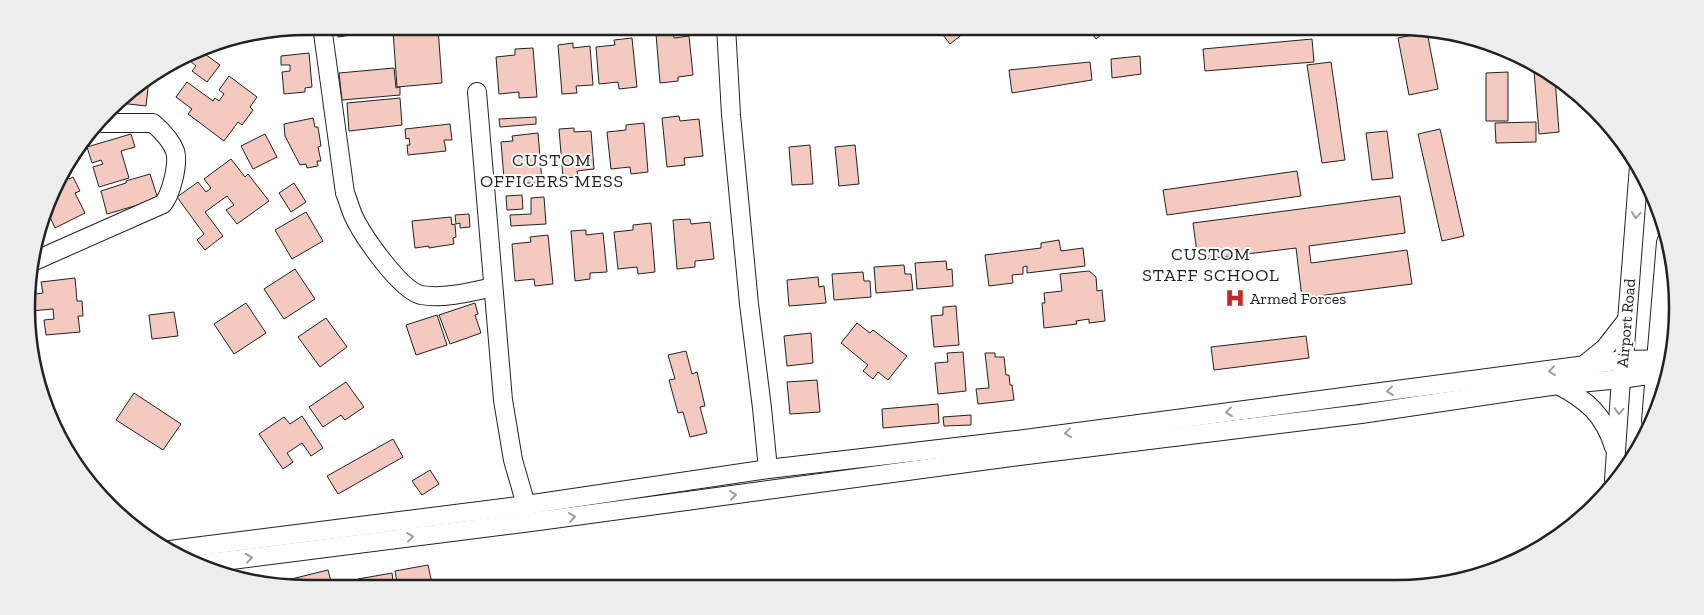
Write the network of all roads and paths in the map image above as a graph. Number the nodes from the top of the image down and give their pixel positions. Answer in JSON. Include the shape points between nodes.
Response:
{"nodes":[{"id":1,"x":323,"y":35,"type":"edge"},
{"id":2,"x":727,"y":35,"type":"edge"},
{"id":3,"x":477,"y":92,"type":"dead end"},
{"id":4,"x":107,"y":123,"type":"edge"},
{"id":5,"x":1639,"y":183,"type":"edge"},
{"id":6,"x":39,"y":259,"type":"edge"},
{"id":7,"x":1665,"y":263,"type":"edge"},
{"id":8,"x":494,"y":287,"type":"junction"},
{"id":9,"x":1628,"y":318,"type":"junction"},
{"id":10,"x":1624,"y":360,"type":"junction"},
{"id":11,"x":1663,"y":366,"type":"edge"},
{"id":12,"x":1582,"y":367,"type":"junction"},
{"id":13,"x":1621,"y":379,"type":"junction"},
{"id":14,"x":1558,"y":385,"type":"junction"},
{"id":15,"x":1616,"y":454,"type":"junction"},
{"id":16,"x":768,"y":469,"type":"junction"},
{"id":17,"x":1615,"y":471,"type":"edge"},
{"id":18,"x":526,"y":505,"type":"junction"},
{"id":19,"x":212,"y":544,"type":"junction"},
{"id":20,"x":181,"y":548,"type":"edge"},
{"id":21,"x":208,"y":561,"type":"edge"},
{"id":22,"x":212,"y":563,"type":"edge"}],
"edges":[{"from":1,"to":8,"type":"street","via":[[345,193],[353,215],[372,246],[395,276],[419,294],[434,296]]},
{"from":2,"to":16,"type":"street","via":[[745,267]]},
{"from":3,"to":8,"type":"street"},
{"from":4,"to":6,"type":"street","via":[[154,123],[163,131],[175,152],[168,198],[162,204]]},
{"from":5,"to":9,"type":"street","name":"Airport Road","one_way":true},
{"from":7,"to":11,"type":"street","name":"Airport Road"},
{"from":8,"to":18,"type":"street","via":[[503,400],[513,460]]},
{"from":9,"to":10,"type":"street","name":"Airport Road"},
{"from":9,"to":12,"type":"street","via":[[1609,344]]},
{"from":10,"to":11,"type":"street"},
{"from":10,"to":12,"type":"street"},
{"from":10,"to":13,"type":"street","name":"Airport Road"},
{"from":11,"to":13,"type":"street"},
{"from":12,"to":16,"type":"street","one_way":true},
{"from":13,"to":14,"type":"street"},
{"from":13,"to":15,"type":"street","name":"Airport Road","one_way":true},
{"from":14,"to":15,"type":"street","via":[[1590,405],[1601,418]]},
{"from":22,"to":14,"type":"street","one_way":true,"via":[[1361,414]]},
{"from":15,"to":17,"type":"street","name":"Airport Road"},
{"from":16,"to":18,"type":"street"},
{"from":18,"to":19,"type":"street"},
{"from":19,"to":20,"type":"street"},
{"from":19,"to":21,"type":"street"}]}
